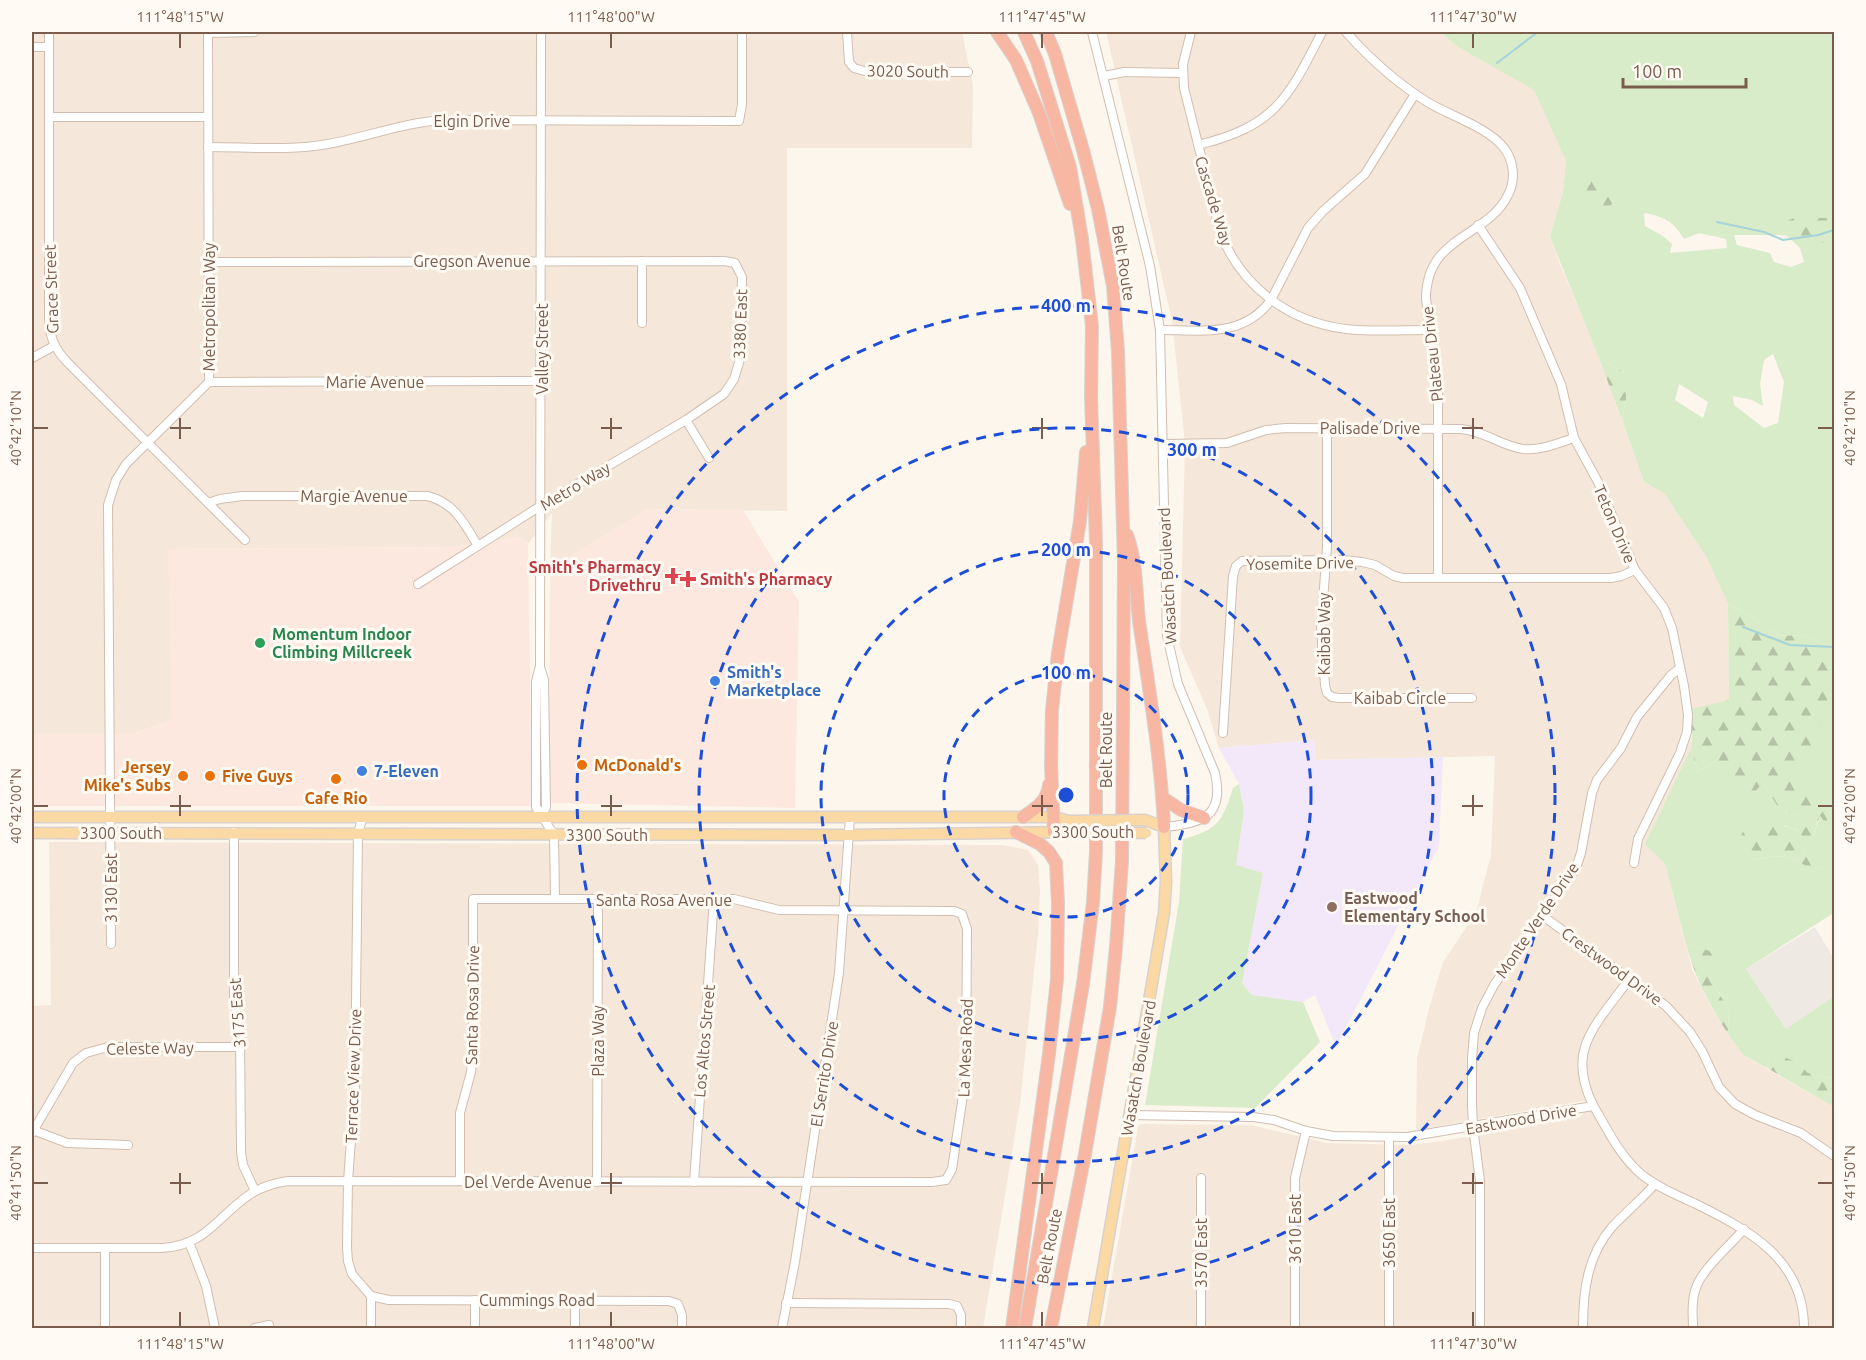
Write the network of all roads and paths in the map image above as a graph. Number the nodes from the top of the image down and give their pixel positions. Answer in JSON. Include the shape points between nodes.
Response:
{"nodes":[{"id":1,"x":49,"y":32,"type":"edge"},
{"id":2,"x":208,"y":32,"type":"edge"},
{"id":3,"x":254,"y":32,"type":"edge"},
{"id":4,"x":542,"y":32,"type":"edge"},
{"id":5,"x":742,"y":32,"type":"edge"},
{"id":6,"x":847,"y":32,"type":"edge"},
{"id":7,"x":997,"y":32,"type":"edge"},
{"id":8,"x":1024,"y":32,"type":"edge"},
{"id":9,"x":1047,"y":32,"type":"edge"},
{"id":10,"x":1092,"y":32,"type":"edge"},
{"id":11,"x":1191,"y":32,"type":"edge"},
{"id":12,"x":1322,"y":32,"type":"edge"},
{"id":13,"x":1346,"y":32,"type":"edge"},
{"id":14,"x":32,"y":47,"type":"edge"},
{"id":15,"x":49,"y":47,"type":"junction"},
{"id":16,"x":968,"y":72,"type":"dead end"},
{"id":17,"x":1182,"y":73,"type":"junction"},
{"id":18,"x":1104,"y":76,"type":"junction"},
{"id":19,"x":1415,"y":94,"type":"junction"},
{"id":20,"x":49,"y":117,"type":"junction"},
{"id":21,"x":208,"y":117,"type":"junction"},
{"id":22,"x":542,"y":121,"type":"junction"},
{"id":23,"x":1198,"y":145,"type":"junction"},
{"id":24,"x":208,"y":147,"type":"junction"},
{"id":25,"x":1478,"y":225,"type":"junction"},
{"id":26,"x":1082,"y":239,"type":"junction"},
{"id":27,"x":541,"y":261,"type":"junction"},
{"id":28,"x":642,"y":261,"type":"junction"},
{"id":29,"x":209,"y":262,"type":"junction"},
{"id":30,"x":735,"y":263,"type":"joint"},
{"id":31,"x":1271,"y":300,"type":"junction"},
{"id":32,"x":642,"y":323,"type":"dead end"},
{"id":33,"x":1160,"y":330,"type":"junction"},
{"id":34,"x":1430,"y":330,"type":"junction"},
{"id":35,"x":54,"y":346,"type":"junction"},
{"id":36,"x":32,"y":358,"type":"edge"},
{"id":37,"x":542,"y":381,"type":"junction"},
{"id":38,"x":209,"y":382,"type":"junction"},
{"id":39,"x":731,"y":386,"type":"joint"},
{"id":40,"x":1091,"y":397,"type":"junction"},
{"id":41,"x":686,"y":420,"type":"junction"},
{"id":42,"x":1327,"y":428,"type":"junction"},
{"id":43,"x":1438,"y":428,"type":"junction"},
{"id":44,"x":1574,"y":438,"type":"junction"},
{"id":45,"x":147,"y":442,"type":"junction"},
{"id":46,"x":1164,"y":444,"type":"junction"},
{"id":47,"x":709,"y":458,"type":"dead end"},
{"id":48,"x":208,"y":503,"type":"junction"},
{"id":49,"x":542,"y":505,"type":"junction"},
{"id":50,"x":1124,"y":526,"type":"junction"},
{"id":51,"x":245,"y":540,"type":"dead end"},
{"id":52,"x":478,"y":546,"type":"junction"},
{"id":53,"x":1326,"y":560,"type":"junction"},
{"id":54,"x":1635,"y":570,"type":"junction"},
{"id":55,"x":1438,"y":578,"type":"junction"},
{"id":56,"x":418,"y":584,"type":"dead end"},
{"id":57,"x":1680,"y":668,"type":"junction"},
{"id":58,"x":1329,"y":695,"type":"joint"},
{"id":59,"x":1472,"y":698,"type":"dead end"},
{"id":60,"x":1223,"y":733,"type":"dead end"},
{"id":61,"x":1052,"y":766,"type":"junction"},
{"id":62,"x":1163,"y":798,"type":"junction"},
{"id":63,"x":363,"y":816,"type":"junction"},
{"id":64,"x":32,"y":817,"type":"edge"},
{"id":65,"x":541,"y":817,"type":"junction"},
{"id":66,"x":849,"y":817,"type":"junction"},
{"id":67,"x":1023,"y":817,"type":"junction"},
{"id":68,"x":1054,"y":817,"type":"junction"},
{"id":69,"x":109,"y":818,"type":"junction"},
{"id":70,"x":1204,"y":818,"type":"junction"},
{"id":71,"x":1164,"y":827,"type":"junction"},
{"id":72,"x":234,"y":832,"type":"junction"},
{"id":73,"x":1016,"y":832,"type":"junction"},
{"id":74,"x":1054,"y":832,"type":"junction"},
{"id":75,"x":110,"y":833,"type":"junction"},
{"id":76,"x":358,"y":833,"type":"junction"},
{"id":77,"x":32,"y":834,"type":"edge"},
{"id":78,"x":554,"y":835,"type":"junction"},
{"id":79,"x":848,"y":835,"type":"junction"},
{"id":80,"x":1634,"y":863,"type":"dead end"},
{"id":81,"x":473,"y":899,"type":"joint"},
{"id":82,"x":555,"y":899,"type":"junction"},
{"id":83,"x":598,"y":899,"type":"junction"},
{"id":84,"x":714,"y":899,"type":"junction"},
{"id":85,"x":844,"y":911,"type":"junction"},
{"id":86,"x":962,"y":914,"type":"joint"},
{"id":87,"x":1544,"y":916,"type":"junction"},
{"id":88,"x":111,"y":944,"type":"dead end"},
{"id":89,"x":1630,"y":978,"type":"junction"},
{"id":90,"x":240,"y":1047,"type":"junction"},
{"id":91,"x":1593,"y":1106,"type":"junction"},
{"id":92,"x":1130,"y":1115,"type":"junction"},
{"id":93,"x":1473,"y":1127,"type":"junction"},
{"id":94,"x":1306,"y":1131,"type":"junction"},
{"id":95,"x":32,"y":1132,"type":"edge"},
{"id":96,"x":1389,"y":1137,"type":"junction"},
{"id":97,"x":128,"y":1145,"type":"dead end"},
{"id":98,"x":1834,"y":1156,"type":"edge"},
{"id":99,"x":1202,"y":1178,"type":"dead end"},
{"id":100,"x":946,"y":1180,"type":"joint"},
{"id":101,"x":348,"y":1181,"type":"junction"},
{"id":102,"x":460,"y":1181,"type":"junction"},
{"id":103,"x":597,"y":1182,"type":"junction"},
{"id":104,"x":694,"y":1182,"type":"junction"},
{"id":105,"x":807,"y":1182,"type":"junction"},
{"id":106,"x":1655,"y":1184,"type":"junction"},
{"id":107,"x":255,"y":1191,"type":"junction"},
{"id":108,"x":1744,"y":1229,"type":"junction"},
{"id":109,"x":189,"y":1242,"type":"junction"},
{"id":110,"x":32,"y":1248,"type":"edge"},
{"id":111,"x":105,"y":1248,"type":"junction"},
{"id":112,"x":371,"y":1296,"type":"junction"},
{"id":113,"x":475,"y":1300,"type":"junction"},
{"id":114,"x":575,"y":1300,"type":"junction"},
{"id":115,"x":786,"y":1303,"type":"junction"},
{"id":116,"x":269,"y":1325,"type":"dead end"},
{"id":117,"x":105,"y":1329,"type":"edge"},
{"id":118,"x":214,"y":1329,"type":"edge"},
{"id":119,"x":255,"y":1329,"type":"edge"},
{"id":120,"x":371,"y":1329,"type":"edge"},
{"id":121,"x":475,"y":1329,"type":"edge"},
{"id":122,"x":575,"y":1329,"type":"edge"},
{"id":123,"x":682,"y":1329,"type":"edge"},
{"id":124,"x":782,"y":1329,"type":"edge"},
{"id":125,"x":962,"y":1329,"type":"edge"},
{"id":126,"x":1012,"y":1329,"type":"edge"},
{"id":127,"x":1025,"y":1329,"type":"edge"},
{"id":128,"x":1051,"y":1329,"type":"edge"},
{"id":129,"x":1093,"y":1329,"type":"edge"},
{"id":130,"x":1201,"y":1329,"type":"edge"},
{"id":131,"x":1295,"y":1329,"type":"edge"},
{"id":132,"x":1389,"y":1329,"type":"edge"},
{"id":133,"x":1480,"y":1329,"type":"edge"},
{"id":134,"x":1583,"y":1329,"type":"edge"},
{"id":135,"x":1693,"y":1329,"type":"edge"},
{"id":136,"x":1804,"y":1329,"type":"edge"}],
"edges":[{"from":1,"to":15,"type":"street","name":"Grace Street"},
{"from":2,"to":3,"type":"street"},
{"from":2,"to":21,"type":"street","name":"Metropolitan Way"},
{"from":4,"to":22,"type":"street","name":"Valley Street"},
{"from":5,"to":22,"type":"street","name":"Elgin Drive","via":[[739,121]]},
{"from":6,"to":16,"type":"street","name":"3020 South","via":[[848,57],[851,66],[858,70]]},
{"from":7,"to":26,"type":"highway","via":[[1016,60],[1039,113]]},
{"from":8,"to":26,"type":"highway","name":"Belt Route","via":[[1070,167]]},
{"from":9,"to":50,"type":"highway","name":"Belt Route","via":[[1096,199],[1113,286]]},
{"from":10,"to":18,"type":"street","name":"Wasatch Boulevard"},
{"from":11,"to":17,"type":"street","name":"Cascade Way"},
{"from":12,"to":23,"type":"street","via":[[1292,89],[1273,110],[1239,133]]},
{"from":13,"to":19,"type":"street","name":"Plateau Drive"},
{"from":14,"to":15,"type":"street"},
{"from":15,"to":20,"type":"street","name":"Grace Street"},
{"from":17,"to":18,"type":"street","via":[[1124,72]]},
{"from":17,"to":23,"type":"street","name":"Cascade Way"},
{"from":18,"to":33,"type":"street","name":"Wasatch Boulevard","via":[[1150,266]]},
{"from":19,"to":25,"type":"street","name":"Plateau Drive","via":[[1492,136],[1508,153],[1511,188],[1500,207]]},
{"from":19,"to":31,"type":"street","via":[[1365,174],[1308,228]]},
{"from":20,"to":21,"type":"street"},
{"from":20,"to":35,"type":"street","name":"Grace Street","via":[[49,324]]},
{"from":21,"to":24,"type":"street","name":"Metropolitan Way"},
{"from":22,"to":24,"type":"street","name":"Elgin Drive","via":[[427,121],[326,145]]},
{"from":22,"to":27,"type":"street","name":"Valley Street"},
{"from":23,"to":31,"type":"street","name":"Cascade Way","via":[[1229,253],[1248,279]]},
{"from":24,"to":29,"type":"street","name":"Metropolitan Way"},
{"from":25,"to":34,"type":"street","name":"Plateau Drive","via":[[1445,250],[1431,273],[1426,294]]},
{"from":25,"to":44,"type":"street","name":"Teton Drive","via":[[1520,288],[1561,384]]},
{"from":26,"to":40,"type":"highway","name":"Belt Route","via":[[1092,326]]},
{"from":27,"to":28,"type":"street","name":"Gregson Avenue"},
{"from":27,"to":29,"type":"street","name":"Gregson Avenue"},
{"from":27,"to":37,"type":"street","name":"Valley Street"},
{"from":28,"to":30,"type":"street","name":"Gregson Avenue"},
{"from":28,"to":32,"type":"street"},
{"from":29,"to":38,"type":"street","name":"Metropolitan Way"},
{"from":30,"to":39,"type":"street","name":"3380 East","via":[[742,277],[742,347]]},
{"from":31,"to":33,"type":"street","via":[[1239,326]]},
{"from":31,"to":34,"type":"street","name":"Cascade Way","via":[[1295,315],[1326,326]]},
{"from":33,"to":46,"type":"street","name":"Wasatch Boulevard"},
{"from":34,"to":43,"type":"street","name":"Plateau Drive"},
{"from":35,"to":36,"type":"street"},
{"from":35,"to":45,"type":"street","name":"Grace Street"},
{"from":37,"to":38,"type":"street","name":"Marie Avenue"},
{"from":37,"to":49,"type":"street","name":"Valley Street"},
{"from":38,"to":45,"type":"street","name":"Metropolitan Way"},
{"from":39,"to":41,"type":"street","name":"Metro Way"},
{"from":40,"to":61,"type":"highway","via":[[1080,521],[1052,710]]},
{"from":40,"to":127,"type":"highway","name":"Belt Route","via":[[1096,541],[1093,902],[1083,984]]},
{"from":41,"to":47,"type":"street"},
{"from":41,"to":49,"type":"street","name":"Metro Way"},
{"from":42,"to":43,"type":"street","name":"Palisade Drive"},
{"from":42,"to":46,"type":"street","name":"Palisade Drive","via":[[1273,429],[1220,444]]},
{"from":42,"to":53,"type":"street","name":"Kaibab Way"},
{"from":43,"to":44,"type":"street","name":"Palisade Drive","via":[[1474,430],[1526,449]]},
{"from":43,"to":55,"type":"street","name":"Plateau Drive"},
{"from":44,"to":54,"type":"street","name":"Teton Drive","via":[[1598,482]]},
{"from":45,"to":48,"type":"street","name":"Grace Street"},
{"from":45,"to":69,"type":"street","name":"Metropolitan Way","via":[[121,472],[108,505]]},
{"from":46,"to":70,"type":"street","name":"Wasatch Boulevard","via":[[1167,636],[1178,684],[1218,786],[1216,804]]},
{"from":48,"to":51,"type":"street","name":"Grace Street"},
{"from":48,"to":52,"type":"street","name":"Margie Avenue","via":[[242,496],[427,496],[454,510]]},
{"from":49,"to":52,"type":"street","name":"Metro Way"},
{"from":49,"to":65,"type":"street","name":"Valley Street","via":[[540,666],[536,681],[536,807]]},
{"from":50,"to":62,"type":"highway","via":[[1133,551]]},
{"from":50,"to":128,"type":"highway","name":"Belt Route","via":[[1122,861],[1116,947],[1107,1030]]},
{"from":52,"to":56,"type":"street","name":"Metro Way"},
{"from":53,"to":55,"type":"street","name":"Yosemite Drive","via":[[1369,563],[1400,578]]},
{"from":53,"to":58,"type":"street","name":"Kaibab Way","via":[[1321,637],[1325,688]]},
{"from":53,"to":60,"type":"street","name":"Yosemite Drive","via":[[1253,560],[1236,566]]},
{"from":54,"to":55,"type":"street","name":"Yosemite Drive","via":[[1611,578]]},
{"from":54,"to":57,"type":"street","name":"Teton Drive","via":[[1664,608]]},
{"from":57,"to":80,"type":"street","name":"Teton Drive","via":[[1688,715],[1685,742],[1638,839]]},
{"from":57,"to":87,"type":"street","name":"Monte Verde Drive","via":[[1637,717],[1622,748],[1596,780],[1578,863]]},
{"from":58,"to":59,"type":"street","name":"Kaibab Circle"},
{"from":61,"to":67,"type":"highway","via":[[1048,792],[1041,805]]},
{"from":61,"to":68,"type":"highway"},
{"from":62,"to":70,"type":"highway"},
{"from":62,"to":71,"type":"highway"},
{"from":63,"to":65,"type":"main road","name":"3300 South"},
{"from":63,"to":69,"type":"main road","name":"3300 South"},
{"from":63,"to":76,"type":"street","name":"Terrace View Drive"},
{"from":64,"to":69,"type":"main road","name":"3300 South"},
{"from":65,"to":66,"type":"main road","name":"3300 South"},
{"from":65,"to":78,"type":"street"},
{"from":66,"to":67,"type":"main road","name":"3300 South"},
{"from":66,"to":79,"type":"street","name":"El Serrito Drive"},
{"from":67,"to":68,"type":"main road","name":"3300 South"},
{"from":68,"to":71,"type":"main road","name":"3300 South","bridge":true,"via":[[1069,821],[1145,820]]},
{"from":68,"to":74,"type":"highway"},
{"from":69,"to":75,"type":"street","name":"Metropolitan Way"},
{"from":70,"to":71,"type":"street"},
{"from":71,"to":74,"type":"main road","name":"3300 South","bridge":true,"via":[[1146,833]]},
{"from":71,"to":92,"type":"main road","name":"Wasatch Boulevard","via":[[1164,913]]},
{"from":72,"to":75,"type":"main road","name":"3300 South"},
{"from":72,"to":76,"type":"main road","name":"3300 South"},
{"from":72,"to":90,"type":"street","name":"3175 East","via":[[234,1000]]},
{"from":73,"to":74,"type":"main road","name":"3300 South"},
{"from":73,"to":79,"type":"main road","name":"3300 South"},
{"from":73,"to":126,"type":"highway","via":[[1040,844],[1056,863],[1058,904],[1057,979]]},
{"from":75,"to":77,"type":"main road","name":"3300 South"},
{"from":75,"to":88,"type":"street","name":"3130 East"},
{"from":76,"to":78,"type":"main road","name":"3300 South"},
{"from":76,"to":101,"type":"street","name":"Terrace View Drive","via":[[355,1085]]},
{"from":78,"to":79,"type":"main road","name":"3300 South"},
{"from":78,"to":82,"type":"street"},
{"from":79,"to":85,"type":"street","name":"El Serrito Drive"},
{"from":81,"to":82,"type":"street","name":"Santa Rosa Avenue"},
{"from":81,"to":102,"type":"street","name":"Santa Rosa Drive","via":[[473,1054],[460,1113]]},
{"from":82,"to":83,"type":"street","name":"Santa Rosa Avenue"},
{"from":83,"to":84,"type":"street","name":"Santa Rosa Avenue"},
{"from":83,"to":103,"type":"street","name":"Plaza Way"},
{"from":84,"to":85,"type":"street","name":"Santa Rosa Avenue","via":[[745,901],[779,910]]},
{"from":84,"to":104,"type":"street","name":"Los Altos Street"},
{"from":85,"to":86,"type":"street","name":"Santa Rosa Avenue"},
{"from":85,"to":105,"type":"street","name":"El Serrito Drive","via":[[837,989]]},
{"from":86,"to":100,"type":"street","name":"La Mesa Road","via":[[967,929],[966,1075],[952,1169]]},
{"from":87,"to":89,"type":"street","name":"Crestwood Drive"},
{"from":87,"to":93,"type":"street","name":"Monte Verde Drive","via":[[1494,985],[1477,1020],[1472,1059]]},
{"from":89,"to":91,"type":"street","via":[[1585,1046],[1583,1072]]},
{"from":89,"to":98,"type":"street","name":"Crestwood Drive","via":[[1683,1023],[1729,1099],[1755,1115],[1801,1133]]},
{"from":90,"to":95,"type":"street","name":"Celeste Way","via":[[108,1047],[91,1051],[73,1063]]},
{"from":90,"to":107,"type":"street","name":"3175 East","via":[[241,1152]]},
{"from":91,"to":93,"type":"street","name":"Eastwood Drive"},
{"from":91,"to":106,"type":"street","name":"Eastwood Drive","via":[[1627,1160]]},
{"from":92,"to":94,"type":"street","name":"Eastwood Drive","via":[[1253,1117]]},
{"from":92,"to":129,"type":"main road","name":"Wasatch Boulevard"},
{"from":93,"to":96,"type":"street","name":"Eastwood Drive","via":[[1424,1136]]},
{"from":93,"to":133,"type":"street","name":"Monte Verde Drive","via":[[1480,1181]]},
{"from":94,"to":96,"type":"street","name":"Eastwood Drive","via":[[1340,1137]]},
{"from":94,"to":131,"type":"street","name":"3610 East","via":[[1295,1178]]},
{"from":95,"to":97,"type":"street","via":[[67,1143]]},
{"from":96,"to":132,"type":"street","name":"3650 East"},
{"from":99,"to":130,"type":"street","name":"3570 East"},
{"from":100,"to":105,"type":"street","name":"Del Verde Avenue"},
{"from":101,"to":102,"type":"street","name":"Del Verde Avenue"},
{"from":101,"to":107,"type":"street","name":"Del Verde Avenue","via":[[288,1181]]},
{"from":101,"to":112,"type":"street","name":"Terrace View Drive","via":[[348,1261]]},
{"from":102,"to":103,"type":"street","name":"Del Verde Avenue"},
{"from":103,"to":104,"type":"street","name":"Del Verde Avenue"},
{"from":104,"to":105,"type":"street","name":"Del Verde Avenue"},
{"from":105,"to":115,"type":"street","name":"El Serrito Drive"},
{"from":106,"to":108,"type":"street","name":"Eastwood Drive"},
{"from":106,"to":134,"type":"street","via":[[1613,1227],[1598,1250],[1586,1281]]},
{"from":107,"to":109,"type":"street","via":[[211,1229]]},
{"from":108,"to":135,"type":"street","via":[[1699,1280],[1693,1298]]},
{"from":108,"to":136,"type":"street","name":"Eastwood Drive","via":[[1788,1270],[1801,1301]]},
{"from":109,"to":111,"type":"street","via":[[166,1248]]},
{"from":109,"to":118,"type":"street","via":[[206,1286]]},
{"from":110,"to":111,"type":"street"},
{"from":111,"to":117,"type":"street"},
{"from":112,"to":113,"type":"street","name":"Cummings Road","via":[[389,1300]]},
{"from":112,"to":120,"type":"street"},
{"from":113,"to":114,"type":"street","name":"Cummings Road"},
{"from":113,"to":121,"type":"street"},
{"from":114,"to":122,"type":"street"},
{"from":114,"to":123,"type":"street","name":"Cummings Road","via":[[674,1302],[681,1311]]},
{"from":115,"to":124,"type":"street","name":"El Serrito Drive"},
{"from":115,"to":125,"type":"street","via":[[944,1303],[957,1306]]},
{"from":116,"to":119,"type":"street"}]}
